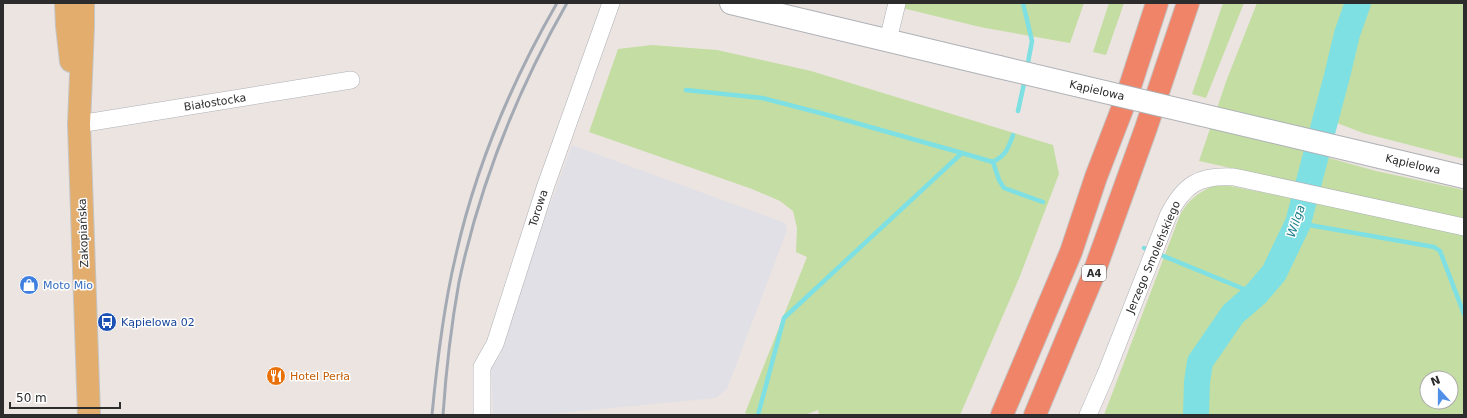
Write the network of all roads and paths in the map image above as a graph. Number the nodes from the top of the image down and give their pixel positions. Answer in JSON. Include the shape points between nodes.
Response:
{"nodes":[{"id":1,"x":66,"y":3,"type":"edge"},
{"id":2,"x":83,"y":3,"type":"edge"},
{"id":3,"x":611,"y":3,"type":"edge"},
{"id":4,"x":731,"y":3,"type":"edge"},
{"id":5,"x":897,"y":3,"type":"edge"},
{"id":6,"x":1157,"y":3,"type":"edge"},
{"id":7,"x":1188,"y":3,"type":"edge"},
{"id":8,"x":888,"y":40,"type":"junction"},
{"id":9,"x":351,"y":80,"type":"dead end"},
{"id":10,"x":79,"y":124,"type":"junction"},
{"id":11,"x":1464,"y":177,"type":"edge"},
{"id":12,"x":1464,"y":227,"type":"edge"},
{"id":13,"x":88,"y":415,"type":"edge"},
{"id":14,"x":482,"y":415,"type":"edge"},
{"id":15,"x":1002,"y":415,"type":"edge"},
{"id":16,"x":1035,"y":415,"type":"edge"},
{"id":17,"x":1088,"y":415,"type":"edge"}],
"edges":[{"from":1,"to":10,"type":"main road","name":"Zakopiańska"},
{"from":2,"to":10,"type":"main road","name":"Zakopiańska"},
{"from":3,"to":14,"type":"street","name":"Torowa","via":[[547,181],[495,344],[482,367]]},
{"from":4,"to":8,"type":"street","name":"Kąpielowa"},
{"from":5,"to":8,"type":"street"},
{"from":6,"to":15,"type":"highway","number":"A4","via":[[1126,99],[1096,176],[1071,252]]},
{"from":7,"to":16,"type":"highway","number":"A4","via":[[1092,278]]},
{"from":8,"to":11,"type":"street","name":"Kąpielowa","bridge":true},
{"from":9,"to":10,"type":"street","name":"Białostocka"},
{"from":10,"to":13,"type":"main road","name":"Zakopiańska"},
{"from":12,"to":17,"type":"street","name":"Jerzego Smoleńskiego","via":[[1234,177],[1220,176],[1195,182],[1176,201]]}]}
